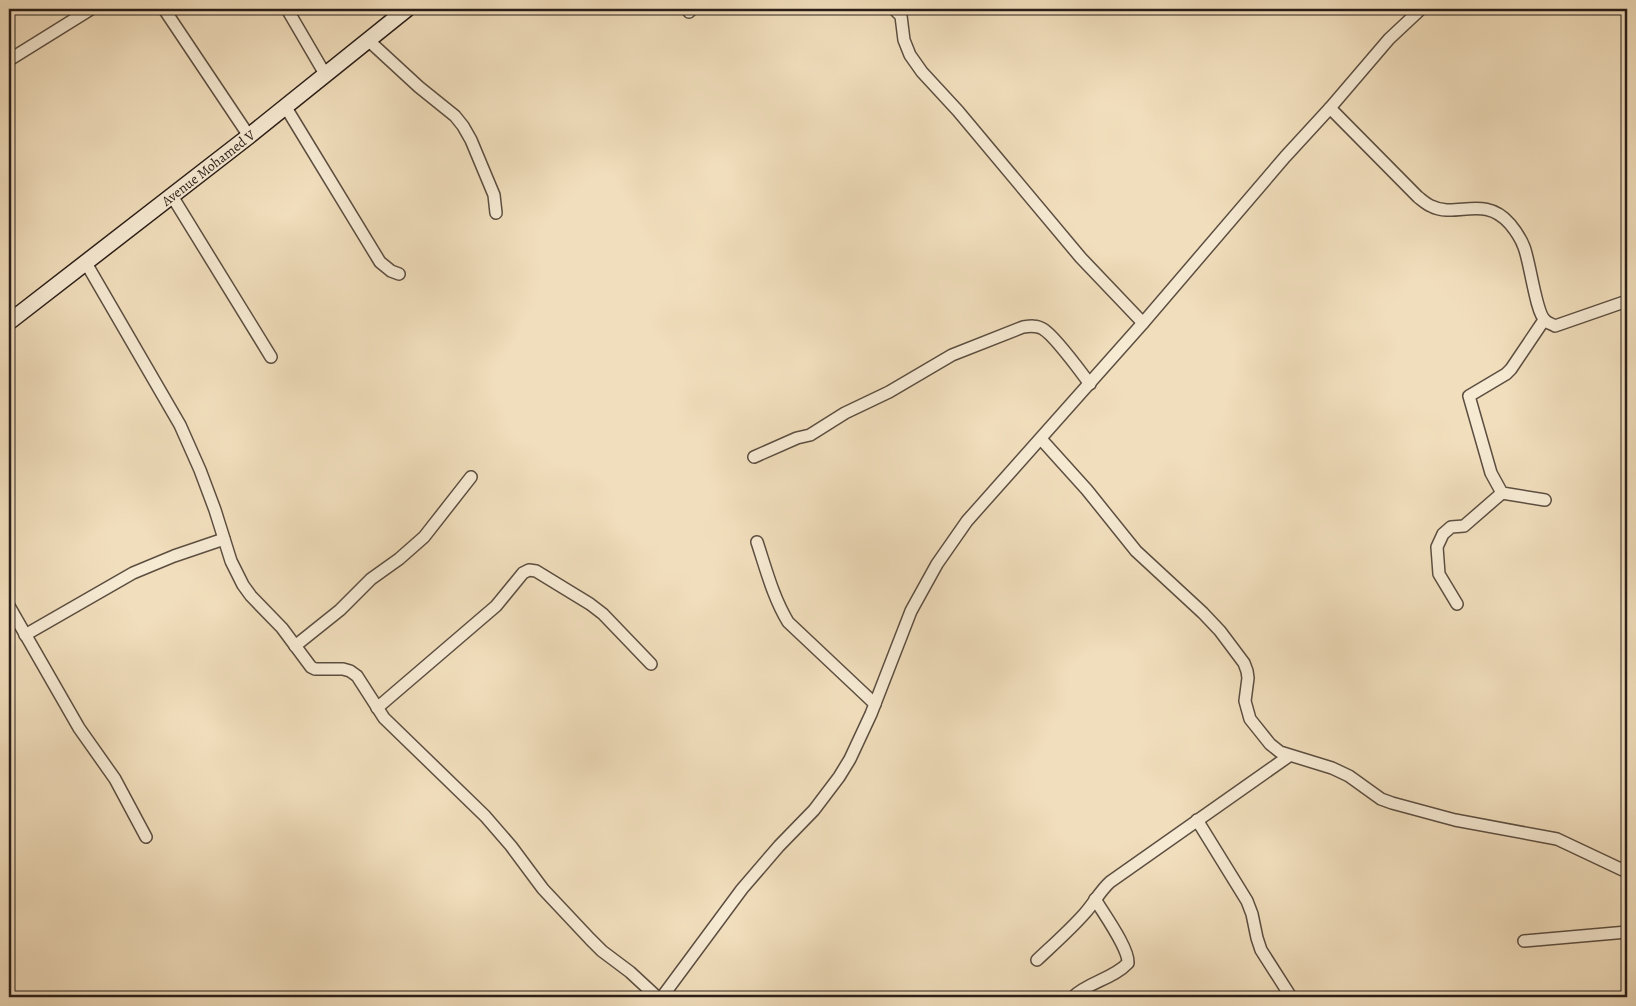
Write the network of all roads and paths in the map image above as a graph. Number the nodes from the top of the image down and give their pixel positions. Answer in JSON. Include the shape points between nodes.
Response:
{"nodes":[{"id":1,"x":164,"y":9,"type":"edge"},
{"id":2,"x":287,"y":9,"type":"edge"},
{"id":3,"x":407,"y":9,"type":"edge"},
{"id":4,"x":894,"y":9,"type":"edge"},
{"id":5,"x":1421,"y":9,"type":"edge"},
{"id":6,"x":86,"y":10,"type":"edge"},
{"id":7,"x":368,"y":40,"type":"junction"},
{"id":8,"x":9,"y":60,"type":"edge"},
{"id":9,"x":325,"y":74,"type":"junction"},
{"id":10,"x":285,"y":106,"type":"junction"},
{"id":11,"x":1330,"y":108,"type":"junction"},
{"id":12,"x":249,"y":136,"type":"junction"},
{"id":13,"x":172,"y":196,"type":"junction"},
{"id":14,"x":496,"y":213,"type":"dead end"},
{"id":15,"x":86,"y":263,"type":"junction"},
{"id":16,"x":399,"y":274,"type":"dead end"},
{"id":17,"x":1627,"y":301,"type":"edge"},
{"id":18,"x":1544,"y":320,"type":"junction"},
{"id":19,"x":9,"y":322,"type":"edge"},
{"id":20,"x":1143,"y":323,"type":"junction"},
{"id":21,"x":271,"y":357,"type":"dead end"},
{"id":22,"x":1090,"y":384,"type":"junction"},
{"id":23,"x":1041,"y":439,"type":"junction"},
{"id":24,"x":754,"y":457,"type":"dead end"},
{"id":25,"x":471,"y":477,"type":"dead end"},
{"id":26,"x":1502,"y":493,"type":"junction"},
{"id":27,"x":1545,"y":500,"type":"dead end"},
{"id":28,"x":224,"y":539,"type":"junction"},
{"id":29,"x":757,"y":542,"type":"dead end"},
{"id":30,"x":1457,"y":604,"type":"dead end"},
{"id":31,"x":9,"y":606,"type":"edge"},
{"id":32,"x":26,"y":635,"type":"junction"},
{"id":33,"x":295,"y":646,"type":"junction"},
{"id":34,"x":651,"y":664,"type":"dead end"},
{"id":35,"x":875,"y":704,"type":"junction"},
{"id":36,"x":377,"y":708,"type":"junction"},
{"id":37,"x":1289,"y":756,"type":"junction"},
{"id":38,"x":1197,"y":820,"type":"junction"},
{"id":39,"x":146,"y":837,"type":"dead end"},
{"id":40,"x":1627,"y":872,"type":"edge"},
{"id":41,"x":1096,"y":899,"type":"junction"},
{"id":42,"x":1627,"y":932,"type":"edge"},
{"id":43,"x":1524,"y":941,"type":"dead end"},
{"id":44,"x":1037,"y":960,"type":"dead end"},
{"id":45,"x":658,"y":997,"type":"edge"},
{"id":46,"x":662,"y":997,"type":"edge"},
{"id":47,"x":1073,"y":997,"type":"edge"},
{"id":48,"x":1291,"y":997,"type":"edge"}],
"edges":[{"from":1,"to":12,"type":"street"},
{"from":2,"to":9,"type":"street"},
{"from":3,"to":7,"type":"main road","name":"Avenue Mohamed V"},
{"from":4,"to":20,"type":"street","via":[[901,16],[910,55],[922,72],[1080,258]]},
{"from":5,"to":11,"type":"street","via":[[1389,39]]},
{"from":6,"to":8,"type":"street"},
{"from":7,"to":9,"type":"main road","name":"Avenue Mohamed V"},
{"from":7,"to":14,"type":"street","via":[[463,126],[494,195]]},
{"from":9,"to":10,"type":"main road","name":"Avenue Mohamed V"},
{"from":10,"to":12,"type":"main road","name":"Avenue Mohamed V"},
{"from":10,"to":16,"type":"street","via":[[380,262]]},
{"from":11,"to":18,"type":"street","via":[[1418,197],[1431,206],[1444,210],[1484,209],[1499,214],[1524,245],[1538,310]]},
{"from":11,"to":20,"type":"street"},
{"from":12,"to":13,"type":"main road","name":"Avenue Mohamed V"},
{"from":13,"to":15,"type":"main road","name":"Avenue Mohamed V"},
{"from":13,"to":21,"type":"street"},
{"from":15,"to":19,"type":"main road","name":"Avenue Mohamed V"},
{"from":15,"to":28,"type":"street","via":[[180,425]]},
{"from":17,"to":18,"type":"street","via":[[1555,326]]},
{"from":18,"to":26,"type":"street","via":[[1511,369],[1469,396],[1491,473]]},
{"from":20,"to":22,"type":"street"},
{"from":22,"to":23,"type":"street"},
{"from":22,"to":24,"type":"street","via":[[1044,329],[1023,327],[952,355],[810,435]]},
{"from":23,"to":35,"type":"street","via":[[967,521],[937,564],[911,611]]},
{"from":23,"to":37,"type":"street","via":[[1136,551],[1220,631],[1247,671],[1245,701],[1250,719],[1270,744]]},
{"from":25,"to":33,"type":"street","via":[[424,536]]},
{"from":26,"to":27,"type":"street"},
{"from":26,"to":30,"type":"street","via":[[1464,526],[1451,527],[1443,534],[1437,547],[1439,574]]},
{"from":28,"to":32,"type":"street","via":[[133,573]]},
{"from":28,"to":33,"type":"street","via":[[243,585]]},
{"from":29,"to":35,"type":"street","via":[[780,609],[788,622]]},
{"from":31,"to":32,"type":"street"},
{"from":32,"to":39,"type":"street","via":[[79,728],[115,779]]},
{"from":33,"to":36,"type":"street","via":[[315,669],[343,669],[357,676]]},
{"from":34,"to":36,"type":"street","via":[[603,614],[536,571],[529,570],[522,572],[496,606]]},
{"from":35,"to":46,"type":"street","via":[[850,759],[826,796],[742,889]]},
{"from":36,"to":45,"type":"street","via":[[485,816],[543,889],[590,939]]},
{"from":37,"to":38,"type":"street"},
{"from":37,"to":40,"type":"street","via":[[1332,768],[1381,799],[1398,805],[1474,824],[1545,835]]},
{"from":38,"to":41,"type":"street","via":[[1110,882]]},
{"from":38,"to":48,"type":"street","via":[[1247,901],[1261,950]]},
{"from":41,"to":44,"type":"street"},
{"from":41,"to":47,"type":"street","via":[[1120,940],[1128,962]]},
{"from":42,"to":43,"type":"street"}]}
